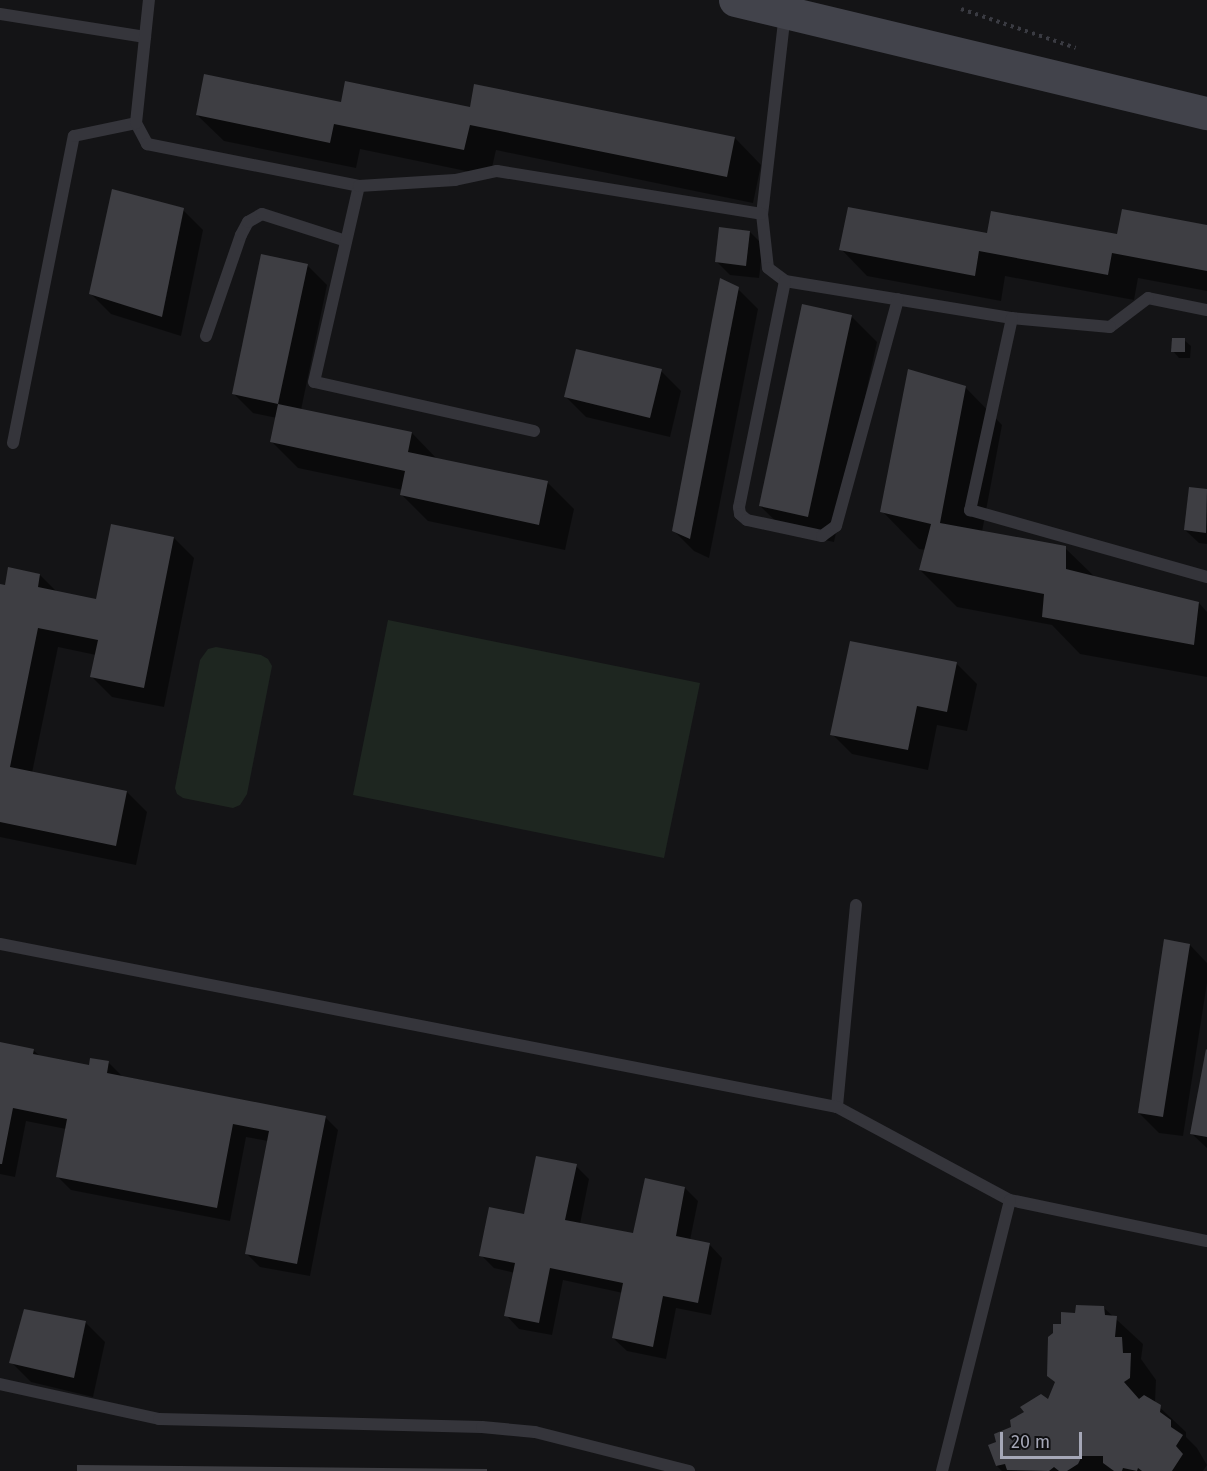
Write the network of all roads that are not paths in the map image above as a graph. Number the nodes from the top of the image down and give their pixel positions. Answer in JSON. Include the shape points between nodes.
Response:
{"nodes":[{"id":1,"x":149,"y":0,"type":"edge"},
{"id":2,"x":738,"y":0,"type":"edge"},
{"id":3,"x":785,"y":12,"type":"junction"},
{"id":4,"x":0,"y":14,"type":"edge"},
{"id":5,"x":145,"y":37,"type":"junction"},
{"id":6,"x":1207,"y":113,"type":"edge"},
{"id":7,"x":136,"y":123,"type":"junction"},
{"id":8,"x":358,"y":186,"type":"junction"},
{"id":9,"x":762,"y":214,"type":"junction"},
{"id":10,"x":346,"y":241,"type":"junction"},
{"id":11,"x":785,"y":280,"type":"junction"},
{"id":12,"x":898,"y":299,"type":"junction"},
{"id":13,"x":1207,"y":310,"type":"edge"},
{"id":14,"x":1012,"y":318,"type":"junction"},
{"id":15,"x":206,"y":336,"type":"dead end"},
{"id":16,"x":534,"y":431,"type":"dead end"},
{"id":17,"x":13,"y":443,"type":"dead end"},
{"id":18,"x":1207,"y":578,"type":"edge"},
{"id":19,"x":856,"y":905,"type":"dead end"},
{"id":20,"x":0,"y":944,"type":"edge"},
{"id":21,"x":837,"y":1107,"type":"junction"},
{"id":22,"x":1010,"y":1200,"type":"junction"},
{"id":23,"x":1207,"y":1241,"type":"edge"},
{"id":24,"x":0,"y":1384,"type":"edge"},
{"id":25,"x":689,"y":1471,"type":"edge"},
{"id":26,"x":942,"y":1471,"type":"edge"}],
"edges":[{"from":1,"to":5,"type":"lane"},
{"from":2,"to":3,"type":"street"},
{"from":3,"to":6,"type":"street"},
{"from":3,"to":9,"type":"lane"},
{"from":4,"to":5,"type":"lane"},
{"from":5,"to":7,"type":"lane"},
{"from":7,"to":8,"type":"lane","via":[[147,144]]},
{"from":7,"to":17,"type":"lane","via":[[74,136]]},
{"from":8,"to":9,"type":"lane","via":[[455,180],[497,171]]},
{"from":8,"to":10,"type":"lane"},
{"from":9,"to":11,"type":"lane","via":[[768,268]]},
{"from":10,"to":15,"type":"lane","via":[[262,214],[248,222]]},
{"from":10,"to":16,"type":"lane","via":[[314,382]]},
{"from":11,"to":12,"type":"lane"},
{"from":11,"to":12,"type":"lane","via":[[740,514],[747,520],[822,536],[836,526]]},
{"from":12,"to":14,"type":"lane"},
{"from":13,"to":14,"type":"lane","via":[[1148,298],[1110,327]]},
{"from":14,"to":18,"type":"lane","via":[[970,510]]},
{"from":19,"to":21,"type":"lane"},
{"from":20,"to":21,"type":"lane"},
{"from":21,"to":22,"type":"lane"},
{"from":22,"to":23,"type":"lane"},
{"from":22,"to":26,"type":"lane"},
{"from":24,"to":25,"type":"lane","via":[[159,1419],[482,1427],[535,1432]]}]}
